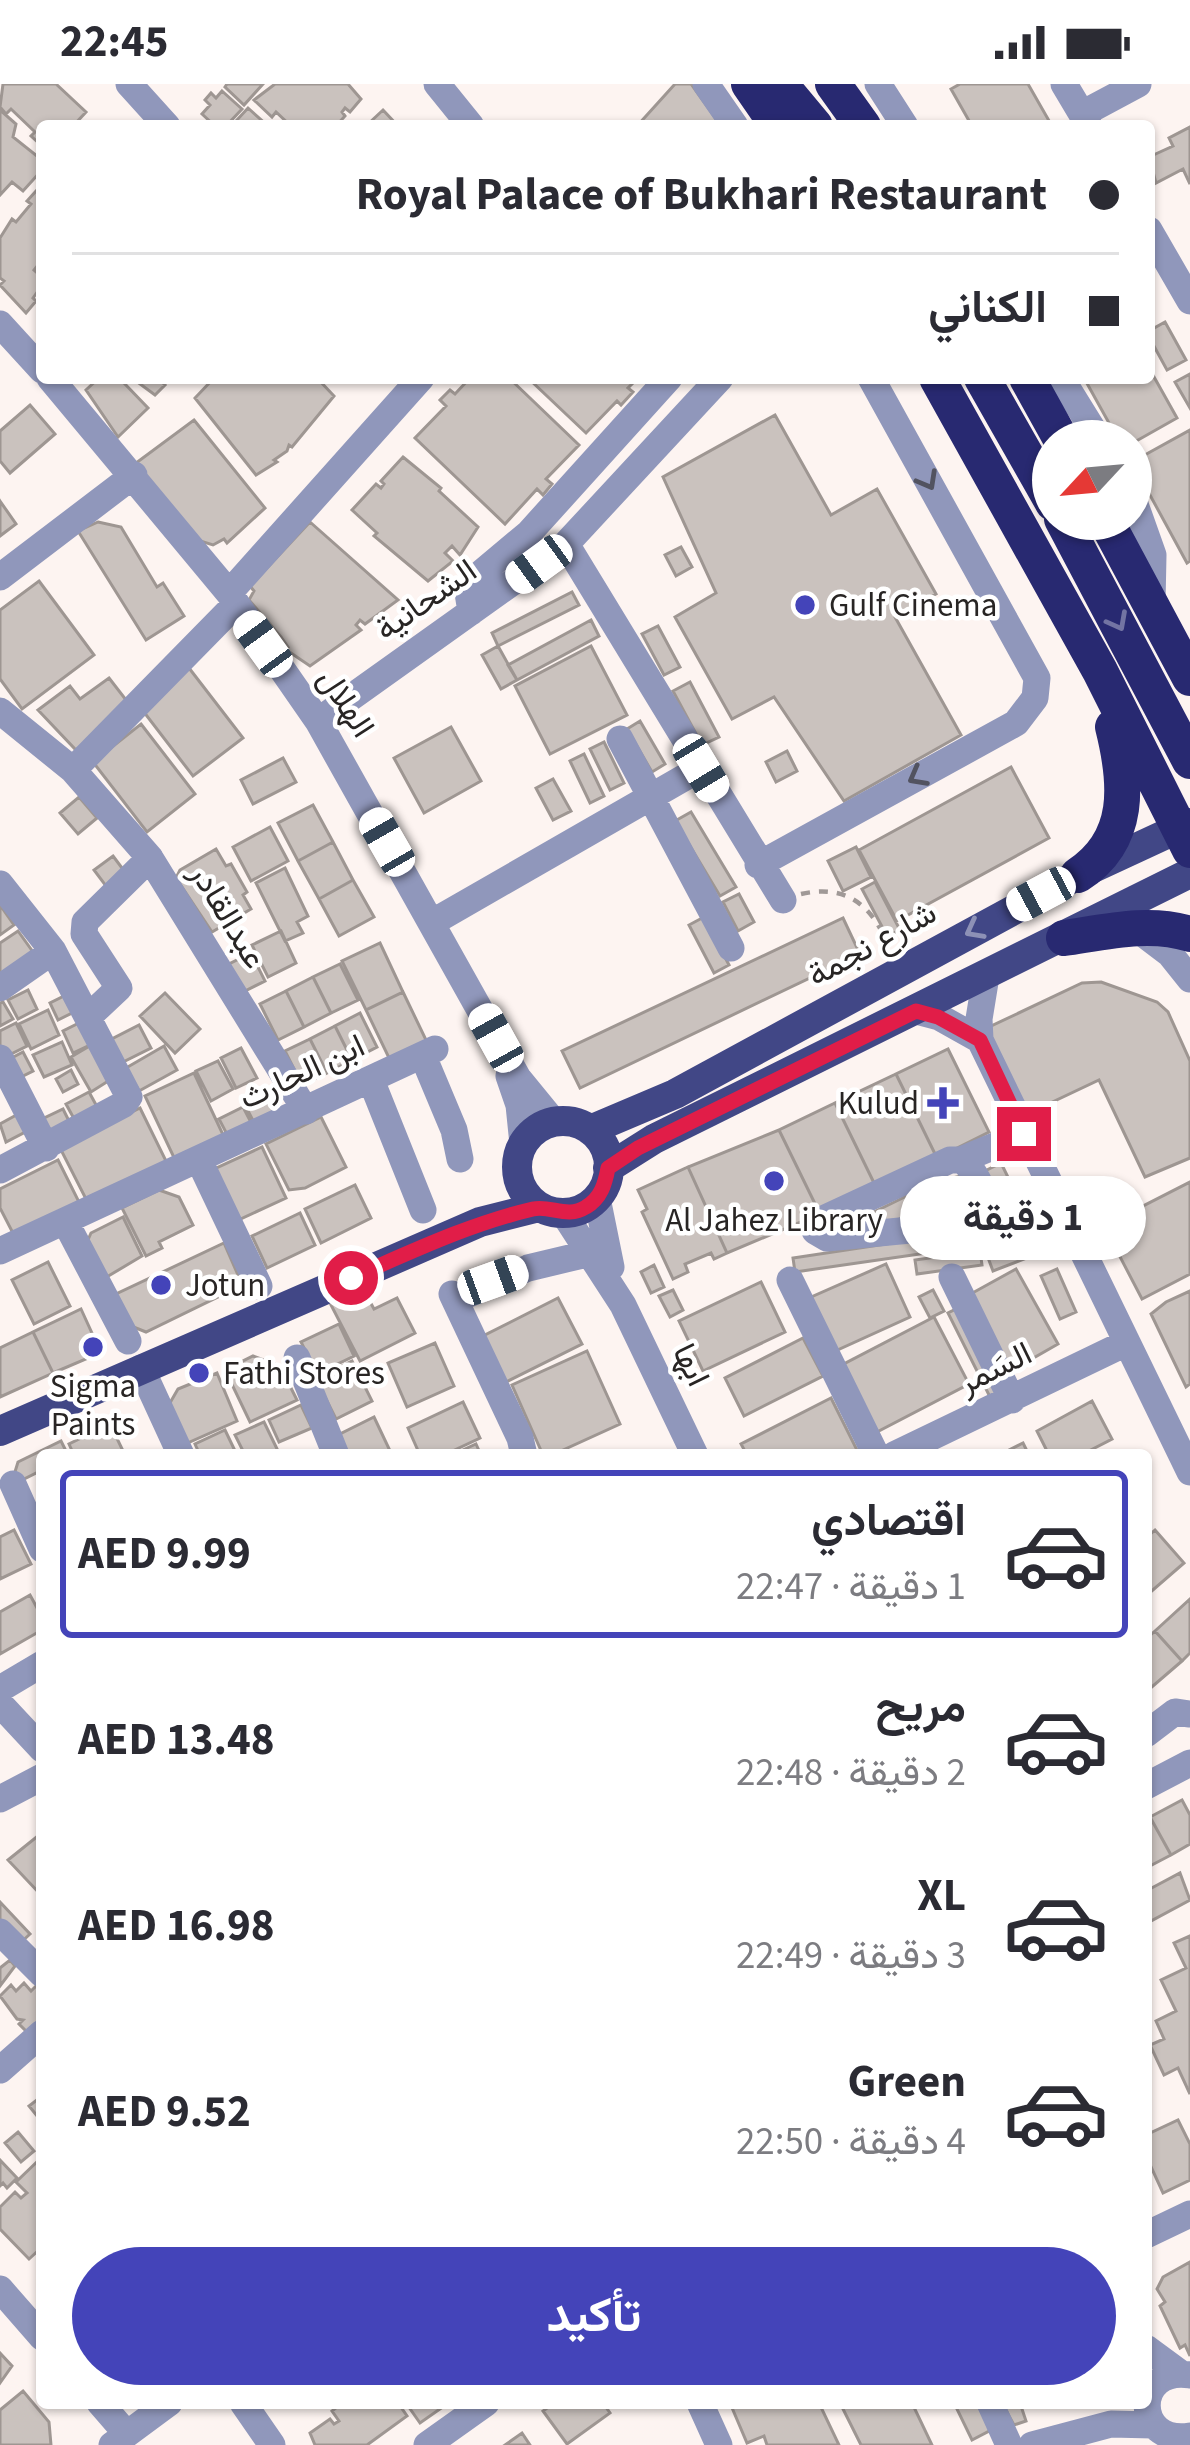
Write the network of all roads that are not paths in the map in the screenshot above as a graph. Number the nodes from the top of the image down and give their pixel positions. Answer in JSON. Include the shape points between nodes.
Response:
{"nodes":[{"id":1,"x":129,"y":84,"type":"edge"},
{"id":2,"x":437,"y":84,"type":"edge"},
{"id":3,"x":706,"y":84,"type":"edge"},
{"id":4,"x":749,"y":84,"type":"edge"},
{"id":5,"x":780,"y":84,"type":"edge"},
{"id":6,"x":833,"y":84,"type":"edge"},
{"id":7,"x":878,"y":84,"type":"edge"},
{"id":8,"x":1064,"y":84,"type":"edge"},
{"id":9,"x":1138,"y":84,"type":"edge"},
{"id":10,"x":162,"y":120,"type":"edge"},
{"id":11,"x":466,"y":120,"type":"edge"},
{"id":12,"x":731,"y":120,"type":"edge"},
{"id":13,"x":774,"y":120,"type":"edge"},
{"id":14,"x":810,"y":120,"type":"edge"},
{"id":15,"x":859,"y":120,"type":"edge"},
{"id":16,"x":900,"y":120,"type":"edge"},
{"id":17,"x":1085,"y":120,"type":"edge"},
{"id":18,"x":1155,"y":240,"type":"edge"},
{"id":19,"x":1190,"y":301,"type":"edge"},
{"id":20,"x":0,"y":324,"type":"edge"},
{"id":21,"x":36,"y":363,"type":"edge"},
{"id":22,"x":55,"y":384,"type":"edge"},
{"id":23,"x":407,"y":384,"type":"edge"},
{"id":24,"x":663,"y":384,"type":"edge"},
{"id":25,"x":711,"y":384,"type":"edge"},
{"id":26,"x":875,"y":384,"type":"edge"},
{"id":27,"x":940,"y":384,"type":"edge"},
{"id":28,"x":985,"y":384,"type":"edge"},
{"id":29,"x":1030,"y":384,"type":"edge"},
{"id":30,"x":1065,"y":384,"type":"edge"},
{"id":31,"x":1050,"y":420,"type":"edge"},
{"id":32,"x":1087,"y":420,"type":"edge"},
{"id":33,"x":1032,"y":465,"type":"edge"},
{"id":34,"x":134,"y":476,"type":"junction"},
{"id":35,"x":1073,"y":540,"type":"edge"},
{"id":36,"x":1117,"y":540,"type":"edge"},
{"id":37,"x":1148,"y":540,"type":"edge"},
{"id":38,"x":566,"y":544,"type":"junction"},
{"id":39,"x":0,"y":577,"type":"edge"},
{"id":40,"x":232,"y":599,"type":"junction"},
{"id":41,"x":1152,"y":604,"type":"junction"},
{"id":42,"x":471,"y":612,"type":"junction"},
{"id":43,"x":1100,"y":671,"type":"junction"},
{"id":44,"x":1189,"y":676,"type":"edge"},
{"id":45,"x":0,"y":711,"type":"edge"},
{"id":46,"x":318,"y":721,"type":"junction"},
{"id":47,"x":620,"y":739,"type":"dead end"},
{"id":48,"x":1190,"y":761,"type":"edge"},
{"id":49,"x":701,"y":768,"type":"junction"},
{"id":50,"x":74,"y":770,"type":"junction"},
{"id":51,"x":651,"y":797,"type":"junction"},
{"id":52,"x":1187,"y":832,"type":"edge"},
{"id":53,"x":150,"y":858,"type":"junction"},
{"id":54,"x":758,"y":865,"type":"junction"},
{"id":55,"x":1190,"y":874,"type":"edge"},
{"id":56,"x":1078,"y":875,"type":"junction"},
{"id":57,"x":0,"y":884,"type":"edge"},
{"id":58,"x":783,"y":900,"type":"road end"},
{"id":59,"x":433,"y":922,"type":"junction"},
{"id":60,"x":1137,"y":929,"type":"junction"},
{"id":61,"x":1190,"y":934,"type":"edge"},
{"id":62,"x":1064,"y":938,"type":"junction"},
{"id":63,"x":730,"y":948,"type":"dead end"},
{"id":64,"x":53,"y":951,"type":"junction"},
{"id":65,"x":986,"y":976,"type":"junction"},
{"id":66,"x":1190,"y":979,"type":"edge"},
{"id":67,"x":0,"y":988,"type":"edge"},
{"id":68,"x":916,"y":1011,"type":"junction"},
{"id":69,"x":88,"y":1017,"type":"junction"},
{"id":70,"x":496,"y":1038,"type":"junction"},
{"id":71,"x":980,"y":1040,"type":"junction"},
{"id":72,"x":0,"y":1058,"type":"edge"},
{"id":73,"x":371,"y":1080,"type":"junction"},
{"id":74,"x":306,"y":1111,"type":"junction"},
{"id":75,"x":554,"y":1122,"type":"junction"},
{"id":76,"x":590,"y":1130,"type":"junction"},
{"id":77,"x":1026,"y":1139,"type":"junction"},
{"id":78,"x":46,"y":1148,"type":"junction"},
{"id":79,"x":520,"y":1154,"type":"junction"},
{"id":80,"x":460,"y":1159,"type":"dead end"},
{"id":81,"x":199,"y":1160,"type":"junction"},
{"id":82,"x":966,"y":1164,"type":"junction"},
{"id":83,"x":608,"y":1168,"type":"junction"},
{"id":84,"x":0,"y":1170,"type":"edge"},
{"id":85,"x":597,"y":1198,"type":"junction"},
{"id":86,"x":423,"y":1210,"type":"dead end"},
{"id":87,"x":552,"y":1210,"type":"junction"},
{"id":88,"x":66,"y":1222,"type":"junction"},
{"id":89,"x":480,"y":1222,"type":"junction"},
{"id":90,"x":0,"y":1251,"type":"edge"},
{"id":91,"x":591,"y":1253,"type":"junction"},
{"id":92,"x":952,"y":1277,"type":"dead end"},
{"id":93,"x":790,"y":1280,"type":"dead end"},
{"id":94,"x":259,"y":1286,"type":"dead end"},
{"id":95,"x":623,"y":1305,"type":"junction"},
{"id":96,"x":1126,"y":1343,"type":"junction"},
{"id":97,"x":134,"y":1354,"type":"junction"},
{"id":98,"x":297,"y":1358,"type":"dead end"},
{"id":99,"x":1012,"y":1400,"type":"junction"},
{"id":100,"x":0,"y":1431,"type":"edge"},
{"id":101,"x":178,"y":1449,"type":"edge"},
{"id":102,"x":335,"y":1449,"type":"edge"},
{"id":103,"x":523,"y":1449,"type":"edge"},
{"id":104,"x":691,"y":1449,"type":"edge"},
{"id":105,"x":873,"y":1449,"type":"edge"},
{"id":106,"x":907,"y":1449,"type":"edge"},
{"id":107,"x":1190,"y":1472,"type":"edge"},
{"id":108,"x":13,"y":1484,"type":"dead end"},
{"id":109,"x":36,"y":1536,"type":"edge"},
{"id":110,"x":36,"y":1667,"type":"edge"},
{"id":111,"x":0,"y":1688,"type":"edge"},
{"id":112,"x":0,"y":1704,"type":"edge"},
{"id":113,"x":1190,"y":1714,"type":"edge"},
{"id":114,"x":1152,"y":1729,"type":"edge"},
{"id":115,"x":36,"y":1743,"type":"edge"},
{"id":116,"x":1190,"y":1763,"type":"edge"},
{"id":117,"x":36,"y":1780,"type":"edge"},
{"id":118,"x":1152,"y":1783,"type":"edge"},
{"id":119,"x":0,"y":1799,"type":"edge"},
{"id":120,"x":0,"y":1932,"type":"edge"},
{"id":121,"x":36,"y":1968,"type":"edge"},
{"id":122,"x":36,"y":2038,"type":"edge"},
{"id":123,"x":0,"y":2070,"type":"edge"},
{"id":124,"x":1190,"y":2214,"type":"edge"},
{"id":125,"x":1152,"y":2233,"type":"edge"},
{"id":126,"x":0,"y":2289,"type":"edge"},
{"id":127,"x":36,"y":2330,"type":"edge"},
{"id":128,"x":1152,"y":2352,"type":"edge"},
{"id":129,"x":1185,"y":2374,"type":"edge"},
{"id":130,"x":1152,"y":2389,"type":"edge"},
{"id":131,"x":103,"y":2409,"type":"edge"},
{"id":132,"x":161,"y":2409,"type":"edge"},
{"id":133,"x":248,"y":2409,"type":"edge"},
{"id":134,"x":478,"y":2409,"type":"edge"},
{"id":135,"x":703,"y":2409,"type":"edge"},
{"id":136,"x":993,"y":2409,"type":"edge"},
{"id":137,"x":1130,"y":2409,"type":"edge"},
{"id":138,"x":1152,"y":2409,"type":"edge"},
{"id":139,"x":119,"y":2439,"type":"edge"},
{"id":140,"x":1189,"y":2439,"type":"edge"},
{"id":141,"x":272,"y":2445,"type":"edge"},
{"id":142,"x":427,"y":2445,"type":"edge"},
{"id":143,"x":719,"y":2445,"type":"edge"},
{"id":144,"x":1009,"y":2445,"type":"edge"},
{"id":145,"x":1032,"y":2445,"type":"edge"}],
"edges":[{"from":1,"to":10,"type":"street"},
{"from":2,"to":11,"type":"street"},
{"from":3,"to":12,"type":"street"},
{"from":4,"to":13,"type":"highway"},
{"from":5,"to":14,"type":"highway"},
{"from":6,"to":15,"type":"highway"},
{"from":7,"to":16,"type":"street"},
{"from":8,"to":17,"type":"street"},
{"from":9,"to":17,"type":"street"},
{"from":18,"to":19,"type":"street"},
{"from":20,"to":21,"type":"street"},
{"from":22,"to":34,"type":"street","name":"الهلال"},
{"from":23,"to":40,"type":"street"},
{"from":24,"to":42,"type":"street","via":[[529,533],[474,579]]},
{"from":25,"to":38,"type":"street","name":"الشحانية"},
{"from":26,"to":54,"type":"street","one_way":true,"via":[[1037,678],[1034,698],[1016,723]]},
{"from":27,"to":43,"type":"highway"},
{"from":28,"to":33,"type":"highway"},
{"from":29,"to":31,"type":"highway"},
{"from":30,"to":32,"type":"street"},
{"from":34,"to":39,"type":"street"},
{"from":34,"to":40,"type":"street","name":"الهلال"},
{"from":35,"to":48,"type":"highway","one_way":true},
{"from":36,"to":41,"type":"highway"},
{"from":37,"to":41,"type":"street"},
{"from":38,"to":42,"type":"street","name":"الشحانية"},
{"from":38,"to":49,"type":"street"},
{"from":40,"to":46,"type":"street","name":"الهلال"},
{"from":40,"to":50,"type":"street"},
{"from":41,"to":44,"type":"highway"},
{"from":42,"to":46,"type":"street","name":"الشحانية"},
{"from":43,"to":52,"type":"highway"},
{"from":43,"to":56,"type":"highway","via":[[1123,801],[1112,841]]},
{"from":45,"to":50,"type":"street","name":"عبدالقادر"},
{"from":46,"to":59,"type":"street","name":"الهلال"},
{"from":47,"to":51,"type":"street"},
{"from":49,"to":51,"type":"street"},
{"from":49,"to":54,"type":"street"},
{"from":50,"to":53,"type":"street","name":"عبدالقادر"},
{"from":51,"to":59,"type":"street"},
{"from":51,"to":63,"type":"street"},
{"from":52,"to":56,"type":"main road","name":"شارع نجمة"},
{"from":53,"to":69,"type":"street","via":[[85,922],[84,934],[119,988]]},
{"from":53,"to":74,"type":"street","name":"عبدالقادر"},
{"from":54,"to":58,"type":"street"},
{"from":55,"to":62,"type":"main road"},
{"from":56,"to":76,"type":"main road","name":"شارع نجمة","one_way":true,"via":[[674,1094]]},
{"from":57,"to":64,"type":"street"},
{"from":59,"to":70,"type":"street","name":"الهلال"},
{"from":60,"to":61,"type":"highway"},
{"from":60,"to":62,"type":"highway"},
{"from":60,"to":66,"type":"street"},
{"from":62,"to":65,"type":"main road"},
{"from":64,"to":67,"type":"street"},
{"from":64,"to":69,"type":"street"},
{"from":65,"to":68,"type":"main road"},
{"from":65,"to":71,"type":"street"},
{"from":68,"to":71,"type":"street"},
{"from":68,"to":83,"type":"main road"},
{"from":69,"to":78,"type":"street","via":[[129,1097]]},
{"from":70,"to":75,"type":"street","name":"الهلال"},
{"from":70,"to":79,"type":"street","name":"الهلال","via":[[519,1105]]},
{"from":71,"to":77,"type":"street"},
{"from":72,"to":78,"type":"street"},
{"from":73,"to":74,"type":"street","name":"ابن الحارث"},
{"from":73,"to":80,"type":"street","name":"ابن الحارث","via":[[429,1053]]},
{"from":73,"to":86,"type":"street"},
{"from":74,"to":81,"type":"street","name":"ابن الحارث"},
{"from":75,"to":76,"type":"main road"},
{"from":75,"to":79,"type":"main road","via":[[536,1130]]},
{"from":76,"to":83,"type":"main road"},
{"from":77,"to":82,"type":"street"},
{"from":77,"to":96,"type":"street"},
{"from":78,"to":84,"type":"street"},
{"from":79,"to":87,"type":"main road","via":[[522,1189]]},
{"from":79,"to":89,"type":"main road"},
{"from":81,"to":88,"type":"street","name":"ابن الحارث"},
{"from":81,"to":94,"type":"street"},
{"from":82,"to":82,"type":"street","via":[[950,1160],[821,1220],[815,1232],[826,1238],[983,1223],[989,1208]]},
{"from":83,"to":85,"type":"main road"},
{"from":85,"to":87,"type":"main road"},
{"from":85,"to":95,"type":"street","name":"ابها"},
{"from":87,"to":89,"type":"main road"},
{"from":87,"to":91,"type":"street","name":"ابها"},
{"from":88,"to":90,"type":"street","name":"ابن الحارث"},
{"from":88,"to":97,"type":"street"},
{"from":89,"to":97,"type":"main road"},
{"from":91,"to":95,"type":"street","name":"ابها"},
{"from":91,"to":103,"type":"street","via":[[453,1297]]},
{"from":92,"to":99,"type":"street"},
{"from":93,"to":105,"type":"street"},
{"from":95,"to":104,"type":"street","name":"ابها"},
{"from":96,"to":99,"type":"street","name":"السَمر"},
{"from":96,"to":107,"type":"street"},
{"from":97,"to":100,"type":"main road"},
{"from":97,"to":101,"type":"street"},
{"from":98,"to":102,"type":"street"},
{"from":99,"to":106,"type":"street","name":"السَمر"},
{"from":108,"to":109,"type":"street"},
{"from":110,"to":111,"type":"street"},
{"from":112,"to":115,"type":"street"},
{"from":113,"to":114,"type":"street","via":[[1175,1712]]},
{"from":116,"to":118,"type":"street"},
{"from":117,"to":119,"type":"street"},
{"from":120,"to":121,"type":"street"},
{"from":122,"to":123,"type":"street"},
{"from":124,"to":125,"type":"street"},
{"from":126,"to":127,"type":"street"},
{"from":128,"to":129,"type":"street"},
{"from":129,"to":130,"type":"street","via":[[1160,2379]]},
{"from":131,"to":139,"type":"street"},
{"from":132,"to":139,"type":"street"},
{"from":133,"to":141,"type":"street"},
{"from":134,"to":142,"type":"street"},
{"from":135,"to":143,"type":"street"},
{"from":136,"to":144,"type":"street"},
{"from":137,"to":145,"type":"street","via":[[1111,2424]]},
{"from":138,"to":140,"type":"street","via":[[1162,2434]]}]}
